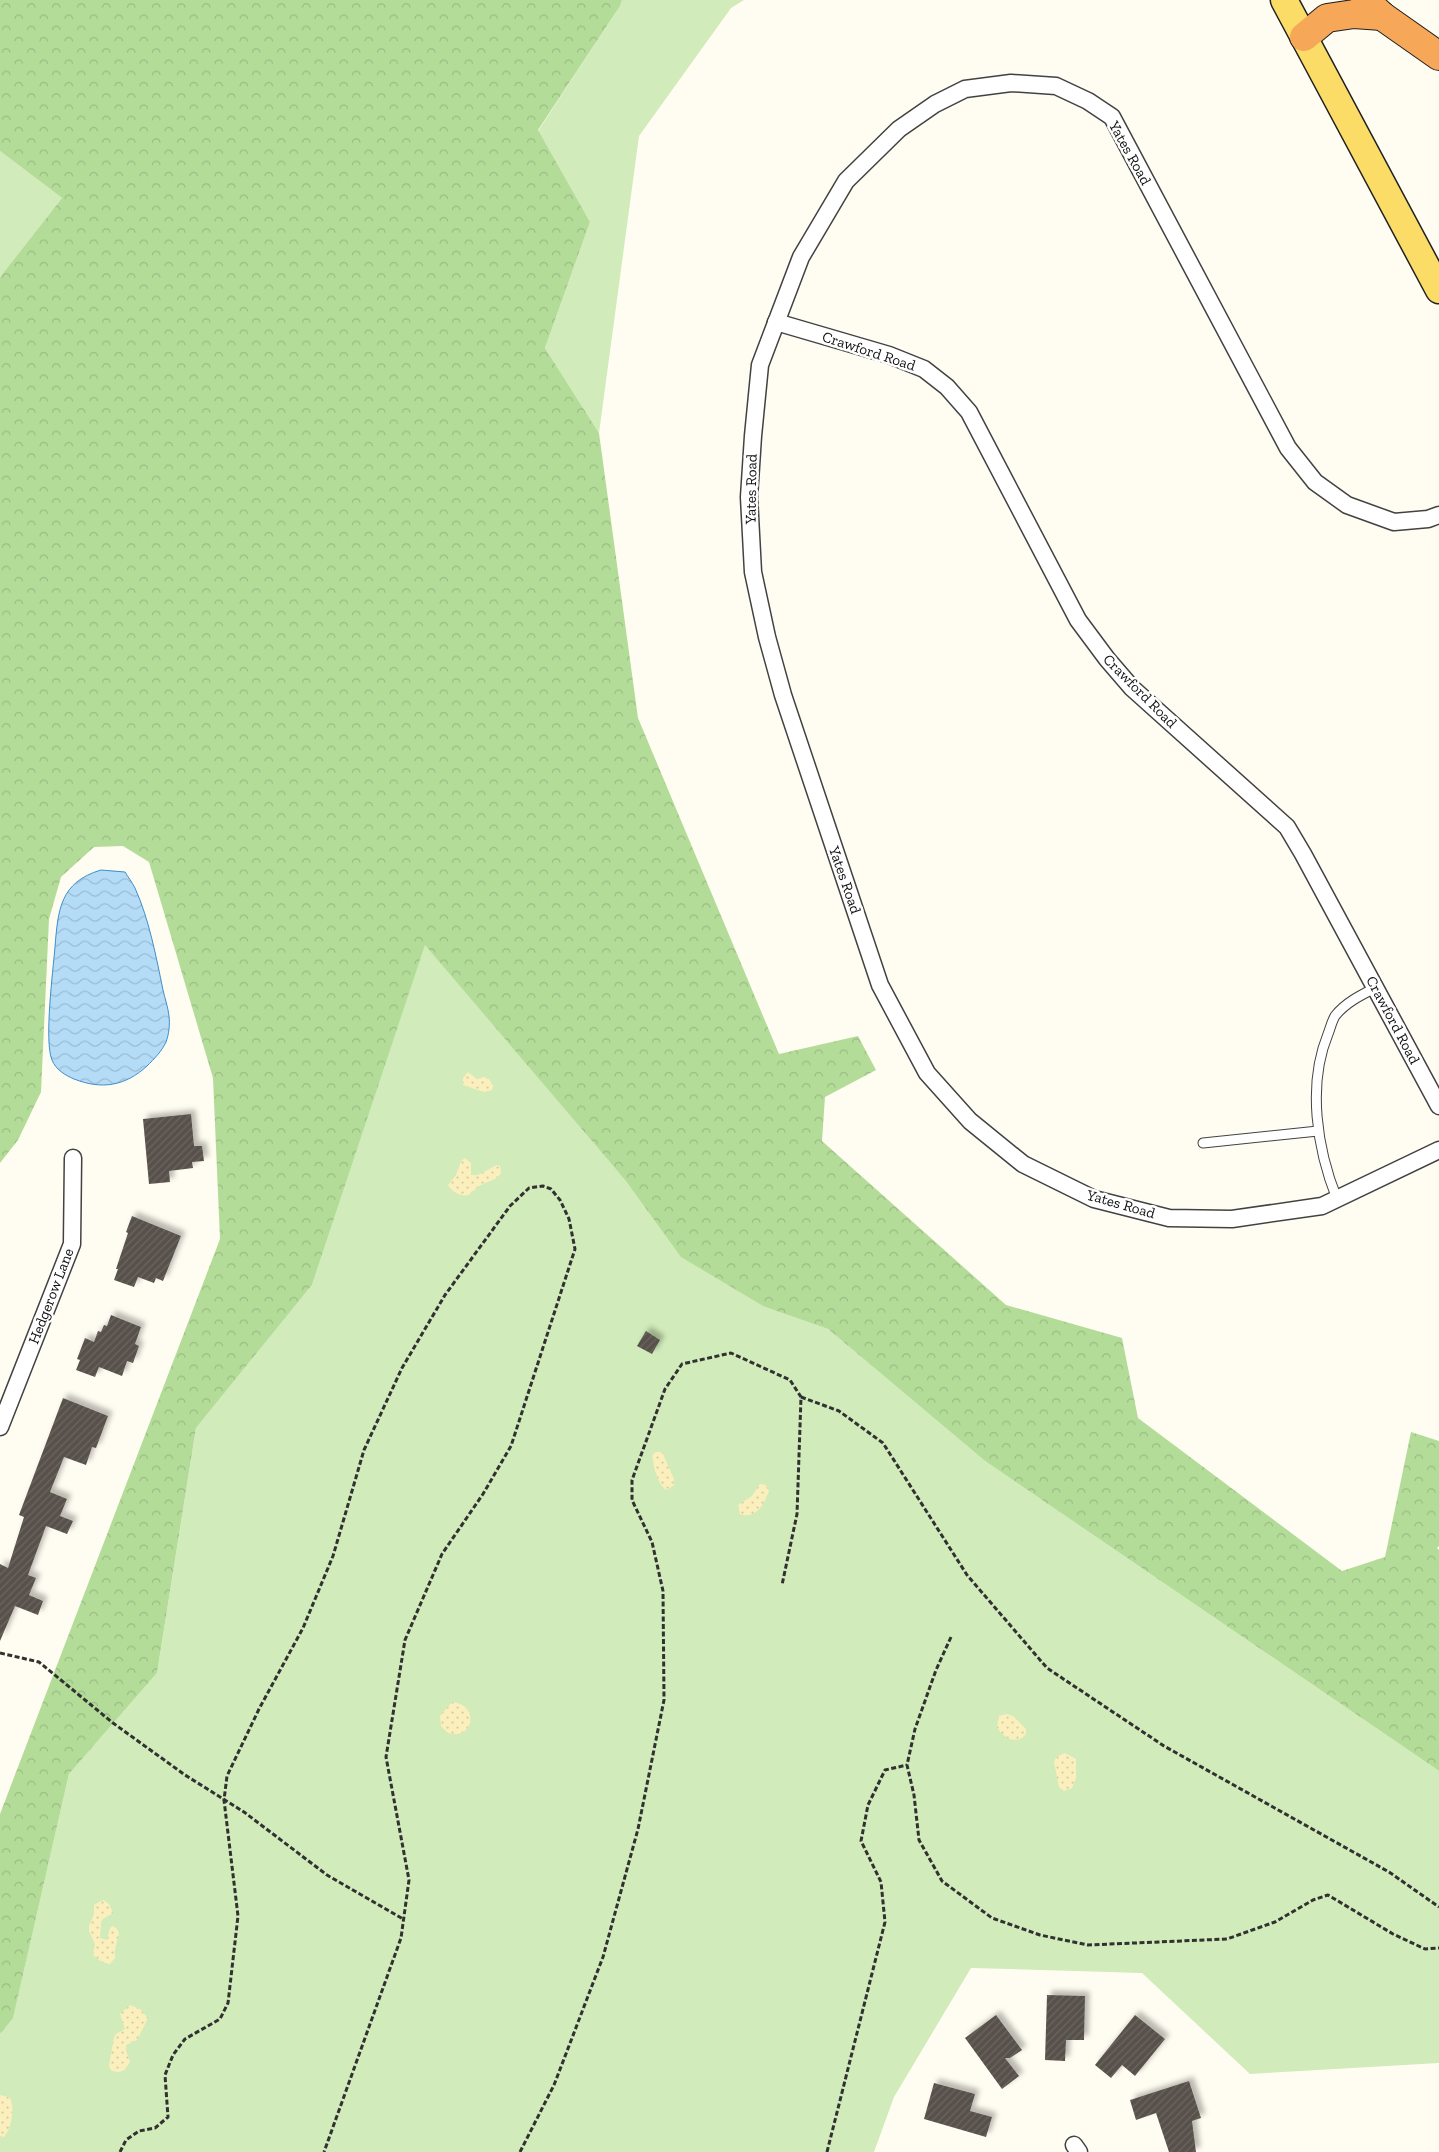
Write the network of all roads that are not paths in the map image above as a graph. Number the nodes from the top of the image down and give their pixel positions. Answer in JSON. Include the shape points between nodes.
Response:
{"nodes":[{"id":1,"x":1284,"y":0,"type":"edge"},
{"id":2,"x":1374,"y":8,"type":"edge"},
{"id":3,"x":1304,"y":37,"type":"junction"},
{"id":4,"x":1439,"y":56,"type":"edge"},
{"id":5,"x":1439,"y":290,"type":"edge"},
{"id":6,"x":776,"y":322,"type":"junction"},
{"id":7,"x":1439,"y":515,"type":"edge"},
{"id":8,"x":1375,"y":988,"type":"junction"},
{"id":9,"x":1439,"y":1106,"type":"edge"},
{"id":10,"x":1318,"y":1131,"type":"junction"},
{"id":11,"x":1203,"y":1143,"type":"dead end"},
{"id":12,"x":1439,"y":1150,"type":"edge"},
{"id":13,"x":73,"y":1158,"type":"dead end"},
{"id":14,"x":1336,"y":1199,"type":"junction"},
{"id":15,"x":0,"y":1427,"type":"edge"}],
"edges":[{"from":1,"to":3,"type":"main road"},
{"from":2,"to":3,"type":"highway","via":[[1327,18]]},
{"from":2,"to":4,"type":"highway"},
{"from":3,"to":5,"type":"main road"},
{"from":6,"to":7,"type":"street","name":"Yates Road","via":[[801,257],[846,181],[899,129],[935,104],[965,89],[1011,83],[1056,86],[1112,117],[1288,448],[1315,482],[1347,506],[1394,522]]},
{"from":6,"to":8,"type":"street","name":"Crawford Road","via":[[889,355],[924,369],[947,387],[969,412],[1078,620],[1106,660],[1132,688],[1287,827]]},
{"from":6,"to":14,"type":"street","name":"Yates Road","via":[[760,365],[753,436],[749,497],[753,572],[783,695],[880,985],[927,1073],[970,1121],[1023,1164],[1094,1199],[1169,1218],[1232,1219],[1322,1206]]},
{"from":8,"to":9,"type":"street","name":"Crawford Road"},
{"from":8,"to":10,"type":"lane","via":[[1352,1001],[1334,1017],[1321,1050]]},
{"from":10,"to":11,"type":"lane"},
{"from":10,"to":14,"type":"lane"},
{"from":12,"to":14,"type":"street","name":"Yates Road"},
{"from":13,"to":15,"type":"street","name":"Hedgerow Lane","via":[[72,1244]]}]}
